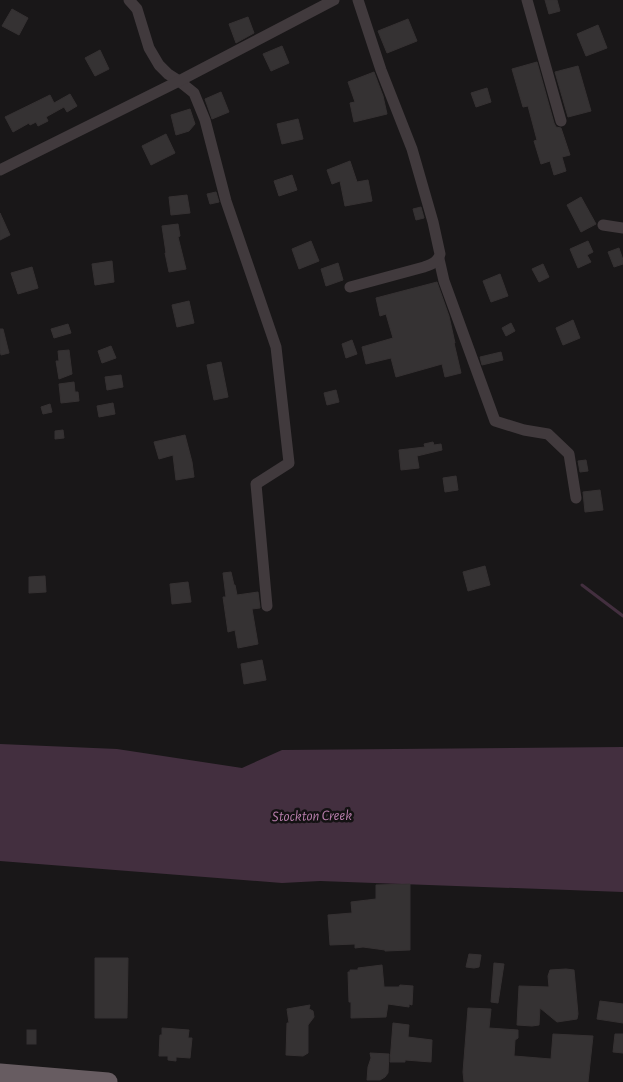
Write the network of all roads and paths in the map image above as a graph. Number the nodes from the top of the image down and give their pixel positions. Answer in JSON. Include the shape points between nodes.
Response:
{"nodes":[{"id":1,"x":129,"y":0,"type":"edge"},
{"id":2,"x":334,"y":0,"type":"edge"},
{"id":3,"x":358,"y":0,"type":"edge"},
{"id":4,"x":527,"y":0,"type":"edge"},
{"id":5,"x":317,"y":4,"type":"edge"},
{"id":6,"x":180,"y":81,"type":"junction"},
{"id":7,"x":561,"y":121,"type":"dead end"},
{"id":8,"x":0,"y":170,"type":"edge"},
{"id":9,"x":603,"y":225,"type":"dead end"},
{"id":10,"x":623,"y":228,"type":"edge"},
{"id":11,"x":439,"y":259,"type":"junction"},
{"id":12,"x":350,"y":287,"type":"dead end"},
{"id":13,"x":576,"y":498,"type":"dead end"},
{"id":14,"x":267,"y":606,"type":"dead end"},
{"id":15,"x":4,"y":1076,"type":"edge"},
{"id":16,"x":108,"y":1082,"type":"edge"}],
"edges":[{"from":1,"to":6,"type":"street","via":[[137,9],[149,48],[159,66]]},
{"from":2,"to":5,"type":"street"},
{"from":3,"to":11,"type":"street","via":[[412,149],[439,247]]},
{"from":4,"to":7,"type":"street"},
{"from":5,"to":6,"type":"street"},
{"from":6,"to":8,"type":"street"},
{"from":6,"to":14,"type":"street","via":[[194,93],[206,120],[226,201],[276,347],[289,463],[256,484]]},
{"from":9,"to":10,"type":"street"},
{"from":11,"to":12,"type":"street","via":[[424,267]]},
{"from":11,"to":13,"type":"street","via":[[495,421],[548,434],[569,454]]},
{"from":15,"to":16,"type":"highway"}]}
